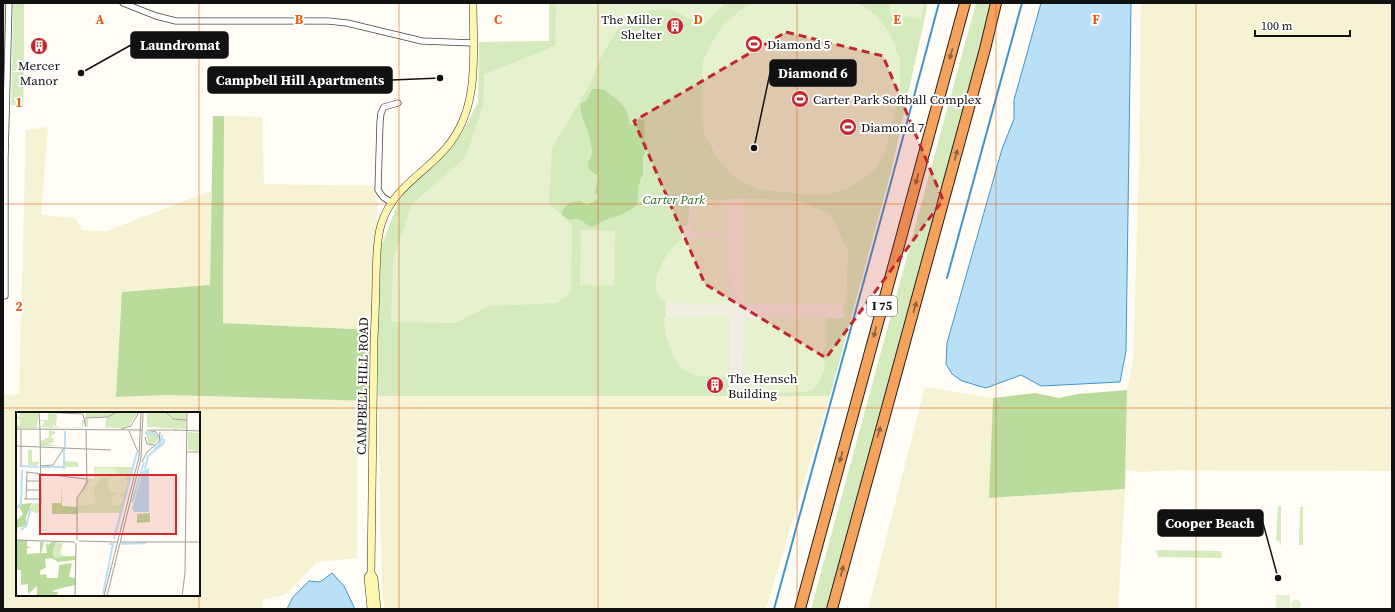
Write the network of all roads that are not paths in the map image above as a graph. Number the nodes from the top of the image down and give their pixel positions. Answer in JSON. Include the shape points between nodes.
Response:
{"nodes":[{"id":1,"x":9,"y":3,"type":"edge"},
{"id":2,"x":123,"y":3,"type":"edge"},
{"id":3,"x":473,"y":3,"type":"edge"},
{"id":4,"x":961,"y":3,"type":"edge"},
{"id":5,"x":965,"y":3,"type":"edge"},
{"id":6,"x":996,"y":3,"type":"edge"},
{"id":7,"x":1000,"y":3,"type":"edge"},
{"id":8,"x":955,"y":39,"type":"junction"},
{"id":9,"x":473,"y":42,"type":"junction"},
{"id":10,"x":985,"y":49,"type":"junction"},
{"id":11,"x":5,"y":63,"type":"edge"},
{"id":12,"x":398,"y":103,"type":"dead end"},
{"id":13,"x":4,"y":158,"type":"edge"},
{"id":14,"x":392,"y":203,"type":"junction"},
{"id":15,"x":4,"y":251,"type":"edge"},
{"id":16,"x":5,"y":296,"type":"dead end"},
{"id":17,"x":371,"y":572,"type":"junction"},
{"id":18,"x":371,"y":609,"type":"edge"},
{"id":19,"x":377,"y":609,"type":"edge"},
{"id":20,"x":800,"y":609,"type":"edge"},
{"id":21,"x":832,"y":609,"type":"edge"}],
"edges":[{"from":1,"to":11,"type":"street"},
{"from":2,"to":9,"type":"street","via":[[156,16],[176,20],[328,21],[422,41]]},
{"from":3,"to":9,"type":"main road","name":"CAMPBELL HILL ROAD"},
{"from":4,"to":8,"type":"highway"},
{"from":5,"to":8,"type":"highway","number":"I 75"},
{"from":6,"to":10,"type":"highway","number":"I 75"},
{"from":7,"to":10,"type":"highway"},
{"from":8,"to":20,"type":"highway","number":"I 75","one_way":true},
{"from":9,"to":14,"type":"main road","name":"CAMPBELL HILL ROAD","via":[[474,80],[470,103],[462,124],[446,148],[404,186]]},
{"from":21,"to":10,"type":"highway","number":"I 75","one_way":true},
{"from":11,"to":13,"type":"street"},
{"from":12,"to":14,"type":"street","via":[[384,107],[380,122],[378,190]]},
{"from":13,"to":15,"type":"street"},
{"from":14,"to":17,"type":"main road","name":"CAMPBELL HILL ROAD","via":[[381,225],[377,253]]},
{"from":15,"to":16,"type":"street"},
{"from":17,"to":18,"type":"main road","name":"CAMPBELL HILL ROAD","via":[[368,578]]},
{"from":17,"to":19,"type":"main road","name":"CAMPBELL HILL ROAD","via":[[374,578]]}]}
